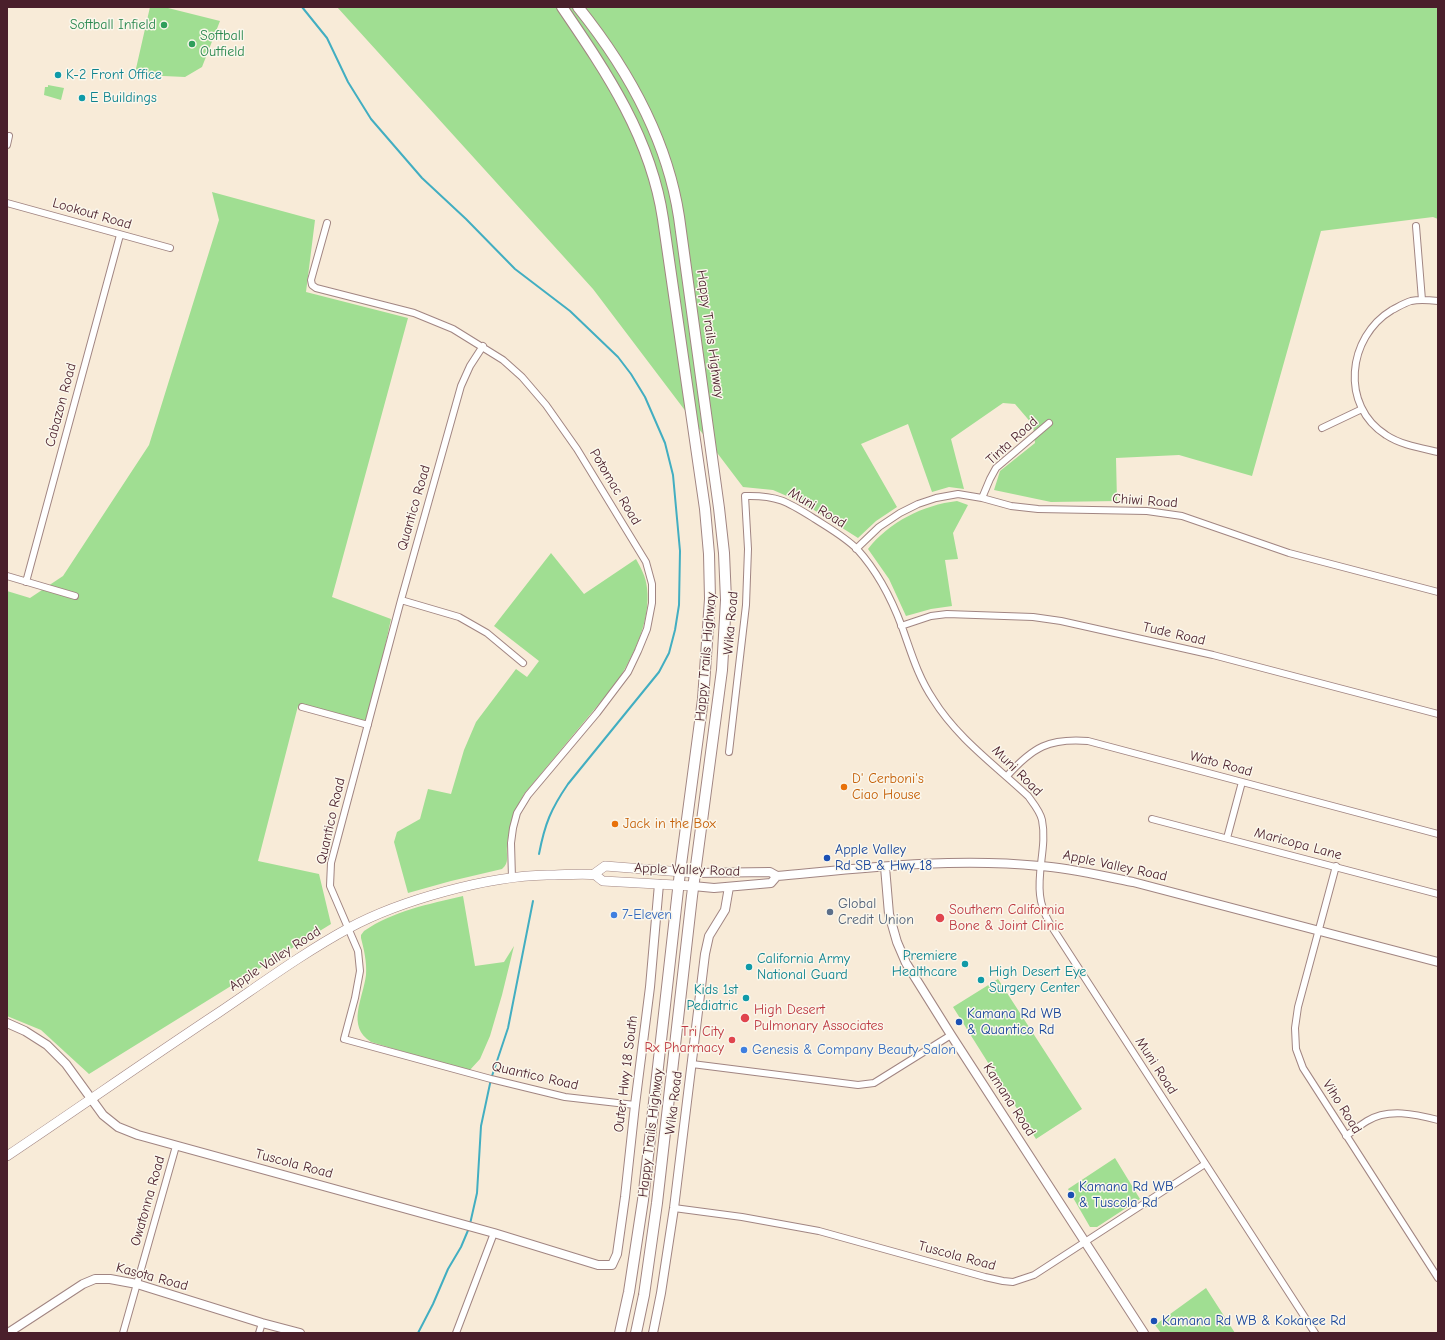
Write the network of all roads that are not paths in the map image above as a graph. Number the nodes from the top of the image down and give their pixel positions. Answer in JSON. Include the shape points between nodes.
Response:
{"nodes":[{"id":1,"x":562,"y":7,"type":"edge"},
{"id":2,"x":578,"y":7,"type":"edge"},
{"id":3,"x":9,"y":136,"type":"dead end"},
{"id":4,"x":7,"y":145,"type":"edge"},
{"id":5,"x":7,"y":203,"type":"edge"},
{"id":6,"x":327,"y":223,"type":"dead end"},
{"id":7,"x":1416,"y":226,"type":"dead end"},
{"id":8,"x":120,"y":235,"type":"junction"},
{"id":9,"x":170,"y":248,"type":"dead end"},
{"id":10,"x":1422,"y":300,"type":"junction"},
{"id":11,"x":1438,"y":302,"type":"edge"},
{"id":12,"x":483,"y":346,"type":"junction"},
{"id":13,"x":1362,"y":409,"type":"junction"},
{"id":14,"x":1049,"y":423,"type":"dead end"},
{"id":15,"x":1322,"y":428,"type":"dead end"},
{"id":16,"x":1438,"y":452,"type":"edge"},
{"id":17,"x":746,"y":496,"type":"joint"},
{"id":18,"x":982,"y":498,"type":"junction"},
{"id":19,"x":856,"y":549,"type":"junction"},
{"id":20,"x":7,"y":576,"type":"edge"},
{"id":21,"x":26,"y":582,"type":"junction"},
{"id":22,"x":1438,"y":592,"type":"edge"},
{"id":23,"x":75,"y":596,"type":"dead end"},
{"id":24,"x":401,"y":600,"type":"junction"},
{"id":25,"x":901,"y":626,"type":"junction"},
{"id":26,"x":523,"y":663,"type":"dead end"},
{"id":27,"x":302,"y":707,"type":"dead end"},
{"id":28,"x":1438,"y":714,"type":"edge"},
{"id":29,"x":368,"y":725,"type":"junction"},
{"id":30,"x":729,"y":752,"type":"dead end"},
{"id":31,"x":1007,"y":776,"type":"junction"},
{"id":32,"x":1242,"y":782,"type":"junction"},
{"id":33,"x":1152,"y":819,"type":"dead end"},
{"id":34,"x":1438,"y":834,"type":"edge"},
{"id":35,"x":1227,"y":838,"type":"junction"},
{"id":36,"x":1041,"y":866,"type":"junction"},
{"id":37,"x":1336,"y":866,"type":"junction"},
{"id":38,"x":885,"y":867,"type":"junction"},
{"id":39,"x":680,"y":872,"type":"junction"},
{"id":40,"x":695,"y":873,"type":"junction"},
{"id":41,"x":594,"y":874,"type":"junction"},
{"id":42,"x":777,"y":876,"type":"junction"},
{"id":43,"x":512,"y":878,"type":"junction"},
{"id":44,"x":660,"y":884,"type":"junction"},
{"id":45,"x":678,"y":885,"type":"junction"},
{"id":46,"x":693,"y":886,"type":"junction"},
{"id":47,"x":729,"y":887,"type":"junction"},
{"id":48,"x":1438,"y":894,"type":"edge"},
{"id":49,"x":349,"y":928,"type":"junction"},
{"id":50,"x":1319,"y":930,"type":"junction"},
{"id":51,"x":1438,"y":962,"type":"edge"},
{"id":52,"x":7,"y":1023,"type":"edge"},
{"id":53,"x":951,"y":1035,"type":"junction"},
{"id":54,"x":692,"y":1064,"type":"junction"},
{"id":55,"x":91,"y":1099,"type":"junction"},
{"id":56,"x":634,"y":1105,"type":"junction"},
{"id":57,"x":1438,"y":1120,"type":"edge"},
{"id":58,"x":1346,"y":1136,"type":"junction"},
{"id":59,"x":176,"y":1146,"type":"junction"},
{"id":60,"x":7,"y":1156,"type":"edge"},
{"id":61,"x":1205,"y":1164,"type":"junction"},
{"id":62,"x":674,"y":1208,"type":"junction"},
{"id":63,"x":494,"y":1233,"type":"junction"},
{"id":64,"x":1086,"y":1241,"type":"junction"},
{"id":65,"x":612,"y":1265,"type":"joint"},
{"id":66,"x":1438,"y":1278,"type":"edge"},
{"id":67,"x":137,"y":1284,"type":"junction"},
{"id":68,"x":262,"y":1323,"type":"junction"},
{"id":69,"x":8,"y":1333,"type":"edge"},
{"id":70,"x":123,"y":1333,"type":"edge"},
{"id":71,"x":259,"y":1333,"type":"edge"},
{"id":72,"x":300,"y":1333,"type":"edge"},
{"id":73,"x":456,"y":1333,"type":"edge"},
{"id":74,"x":620,"y":1333,"type":"edge"},
{"id":75,"x":636,"y":1333,"type":"edge"},
{"id":76,"x":653,"y":1333,"type":"edge"},
{"id":77,"x":1144,"y":1333,"type":"edge"},
{"id":78,"x":1315,"y":1333,"type":"edge"}],
"edges":[{"from":1,"to":39,"type":"main road","name":"Happy Trails Highway","via":[[610,79],[641,139],[654,178],[663,219],[705,509],[710,599],[706,669]]},
{"from":2,"to":40,"type":"main road","name":"Happy Trails Highway","via":[[623,71],[641,102],[656,133],[669,174],[679,217],[719,508],[726,600],[722,670]]},
{"from":3,"to":4,"type":"street"},
{"from":5,"to":8,"type":"street","name":"Lookout Road"},
{"from":6,"to":12,"type":"street","name":"Potomac Road","via":[[311,280],[316,288],[414,313],[453,329]]},
{"from":7,"to":10,"type":"street"},
{"from":8,"to":9,"type":"street","name":"Lookout Road"},
{"from":8,"to":21,"type":"street","name":"Cabazon Road"},
{"from":10,"to":11,"type":"street"},
{"from":10,"to":13,"type":"street","via":[[1410,301],[1385,314],[1373,325],[1358,351],[1355,382]]},
{"from":12,"to":24,"type":"street","name":"Quantico Road","via":[[461,386]]},
{"from":12,"to":43,"type":"street","name":"Potomac Road","via":[[522,377],[546,405],[577,449],[646,562],[652,584],[647,629],[628,672],[517,813],[511,843]]},
{"from":13,"to":15,"type":"street"},
{"from":13,"to":16,"type":"street","via":[[1371,422],[1386,435]]},
{"from":14,"to":18,"type":"street","name":"Tinta Road","via":[[996,468]]},
{"from":17,"to":19,"type":"street","name":"Muni Road","via":[[763,495],[791,504]]},
{"from":17,"to":30,"type":"street","name":"Wika Road","via":[[746,605]]},
{"from":18,"to":19,"type":"street","name":"Chiwi Road","via":[[958,494],[918,504],[879,527]]},
{"from":18,"to":22,"type":"street","name":"Chiwi Road","via":[[1011,506],[1038,509],[1148,510],[1182,516],[1289,553]]},
{"from":19,"to":25,"type":"street","name":"Muni Road","via":[[888,593]]},
{"from":20,"to":21,"type":"street"},
{"from":21,"to":23,"type":"street"},
{"from":24,"to":26,"type":"street","via":[[459,617],[487,633]]},
{"from":24,"to":29,"type":"street","name":"Quantico Road"},
{"from":25,"to":28,"type":"street","name":"Tude Road","via":[[931,616],[947,614],[1033,617],[1061,621],[1212,655]]},
{"from":25,"to":31,"type":"street","name":"Muni Road","via":[[925,687],[941,711],[956,730]]},
{"from":27,"to":29,"type":"street"},
{"from":29,"to":49,"type":"street","name":"Quantico Road","via":[[331,863],[330,886]]},
{"from":31,"to":32,"type":"street","name":"Wato Road","via":[[1021,760],[1040,747],[1052,742],[1073,740],[1088,741]]},
{"from":31,"to":36,"type":"street","name":"Muni Road","via":[[1028,796],[1041,819],[1044,837]]},
{"from":32,"to":34,"type":"street","name":"Wato Road"},
{"from":32,"to":35,"type":"street"},
{"from":33,"to":35,"type":"street","name":"Maricopa Lane"},
{"from":35,"to":37,"type":"street","name":"Maricopa Lane"},
{"from":36,"to":38,"type":"street","name":"Apple Valley Road","via":[[982,862]]},
{"from":36,"to":50,"type":"street","name":"Apple Valley Road","via":[[1133,882]]},
{"from":36,"to":61,"type":"street","name":"Muni Road","via":[[1039,895],[1042,910]]},
{"from":37,"to":48,"type":"street","name":"Maricopa Lane"},
{"from":37,"to":50,"type":"street","name":"Viho Road"},
{"from":38,"to":42,"type":"street","name":"Apple Valley Road"},
{"from":38,"to":53,"type":"street","name":"Kamana Road","via":[[890,914],[897,942],[906,963]]},
{"from":39,"to":40,"type":"main road","name":"Apple Valley Road"},
{"from":39,"to":41,"type":"main road","name":"Apple Valley Road","via":[[605,866]]},
{"from":39,"to":45,"type":"main road","name":"Happy Trails Highway"},
{"from":40,"to":42,"type":"street","name":"Apple Valley Road","via":[[770,872]]},
{"from":40,"to":46,"type":"main road","name":"Happy Trails Highway"},
{"from":41,"to":43,"type":"main road","name":"Apple Valley Road"},
{"from":41,"to":44,"type":"main road","name":"Apple Valley Road","via":[[603,881]]},
{"from":42,"to":47,"type":"street","name":"Apple Valley Road","via":[[771,883]]},
{"from":43,"to":49,"type":"main road","name":"Apple Valley Road","via":[[466,886],[427,897],[386,911]]},
{"from":44,"to":45,"type":"main road","name":"Apple Valley Road"},
{"from":44,"to":56,"type":"street","name":"Outer Hwy 18 South","via":[[650,987]]},
{"from":45,"to":46,"type":"main road","name":"Apple Valley Road"},
{"from":45,"to":74,"type":"main road","name":"Happy Trails Highway","via":[[642,1200],[629,1292]]},
{"from":46,"to":47,"type":"street","name":"Apple Valley Road"},
{"from":46,"to":75,"type":"main road","name":"Happy Trails Highway","via":[[657,1203]]},
{"from":47,"to":54,"type":"street","name":"Wika Road","via":[[725,910],[709,936],[705,954]]},
{"from":49,"to":55,"type":"main road","name":"Apple Valley Road","via":[[297,960]]},
{"from":49,"to":56,"type":"street","name":"Quantico Road","via":[[358,951],[360,971],[344,1039],[566,1097]]},
{"from":50,"to":51,"type":"street","name":"Apple Valley Road"},
{"from":50,"to":58,"type":"street","name":"Viho Road","via":[[1298,1008],[1295,1028],[1296,1049],[1303,1068]]},
{"from":52,"to":55,"type":"street","name":"Tuscola Road","via":[[47,1045],[66,1064]]},
{"from":53,"to":54,"type":"street","via":[[874,1083],[858,1085]]},
{"from":53,"to":64,"type":"street","name":"Kamana Road"},
{"from":54,"to":62,"type":"street","name":"Wika Road"},
{"from":55,"to":59,"type":"street","name":"Tuscola Road","via":[[103,1115],[118,1127]]},
{"from":55,"to":60,"type":"main road","name":"Apple Valley Road"},
{"from":56,"to":65,"type":"street","name":"Outer Hwy 18 South","via":[[625,1197],[617,1254]]},
{"from":57,"to":58,"type":"street","via":[[1397,1113],[1368,1120]]},
{"from":58,"to":66,"type":"street","name":"Viho Road"},
{"from":59,"to":63,"type":"street","name":"Tuscola Road"},
{"from":59,"to":67,"type":"street","name":"Owatonna Road"},
{"from":61,"to":64,"type":"street","name":"Tuscola Road"},
{"from":61,"to":78,"type":"street","name":"Muni Road"},
{"from":62,"to":64,"type":"street","name":"Tuscola Road","via":[[819,1231],[985,1277],[1014,1282],[1034,1275]]},
{"from":62,"to":76,"type":"street","name":"Wika Road"},
{"from":63,"to":65,"type":"street","name":"Tuscola Road","via":[[598,1265]]},
{"from":63,"to":73,"type":"street"},
{"from":64,"to":77,"type":"street","name":"Kamana Road"},
{"from":67,"to":68,"type":"street","name":"Kasota Road"},
{"from":67,"to":69,"type":"street","name":"Kasota Road","via":[[110,1278],[95,1279],[83,1284]]},
{"from":67,"to":70,"type":"street","name":"Owatonna Road"},
{"from":68,"to":71,"type":"street"},
{"from":68,"to":72,"type":"street","name":"Kasota Road"}]}
